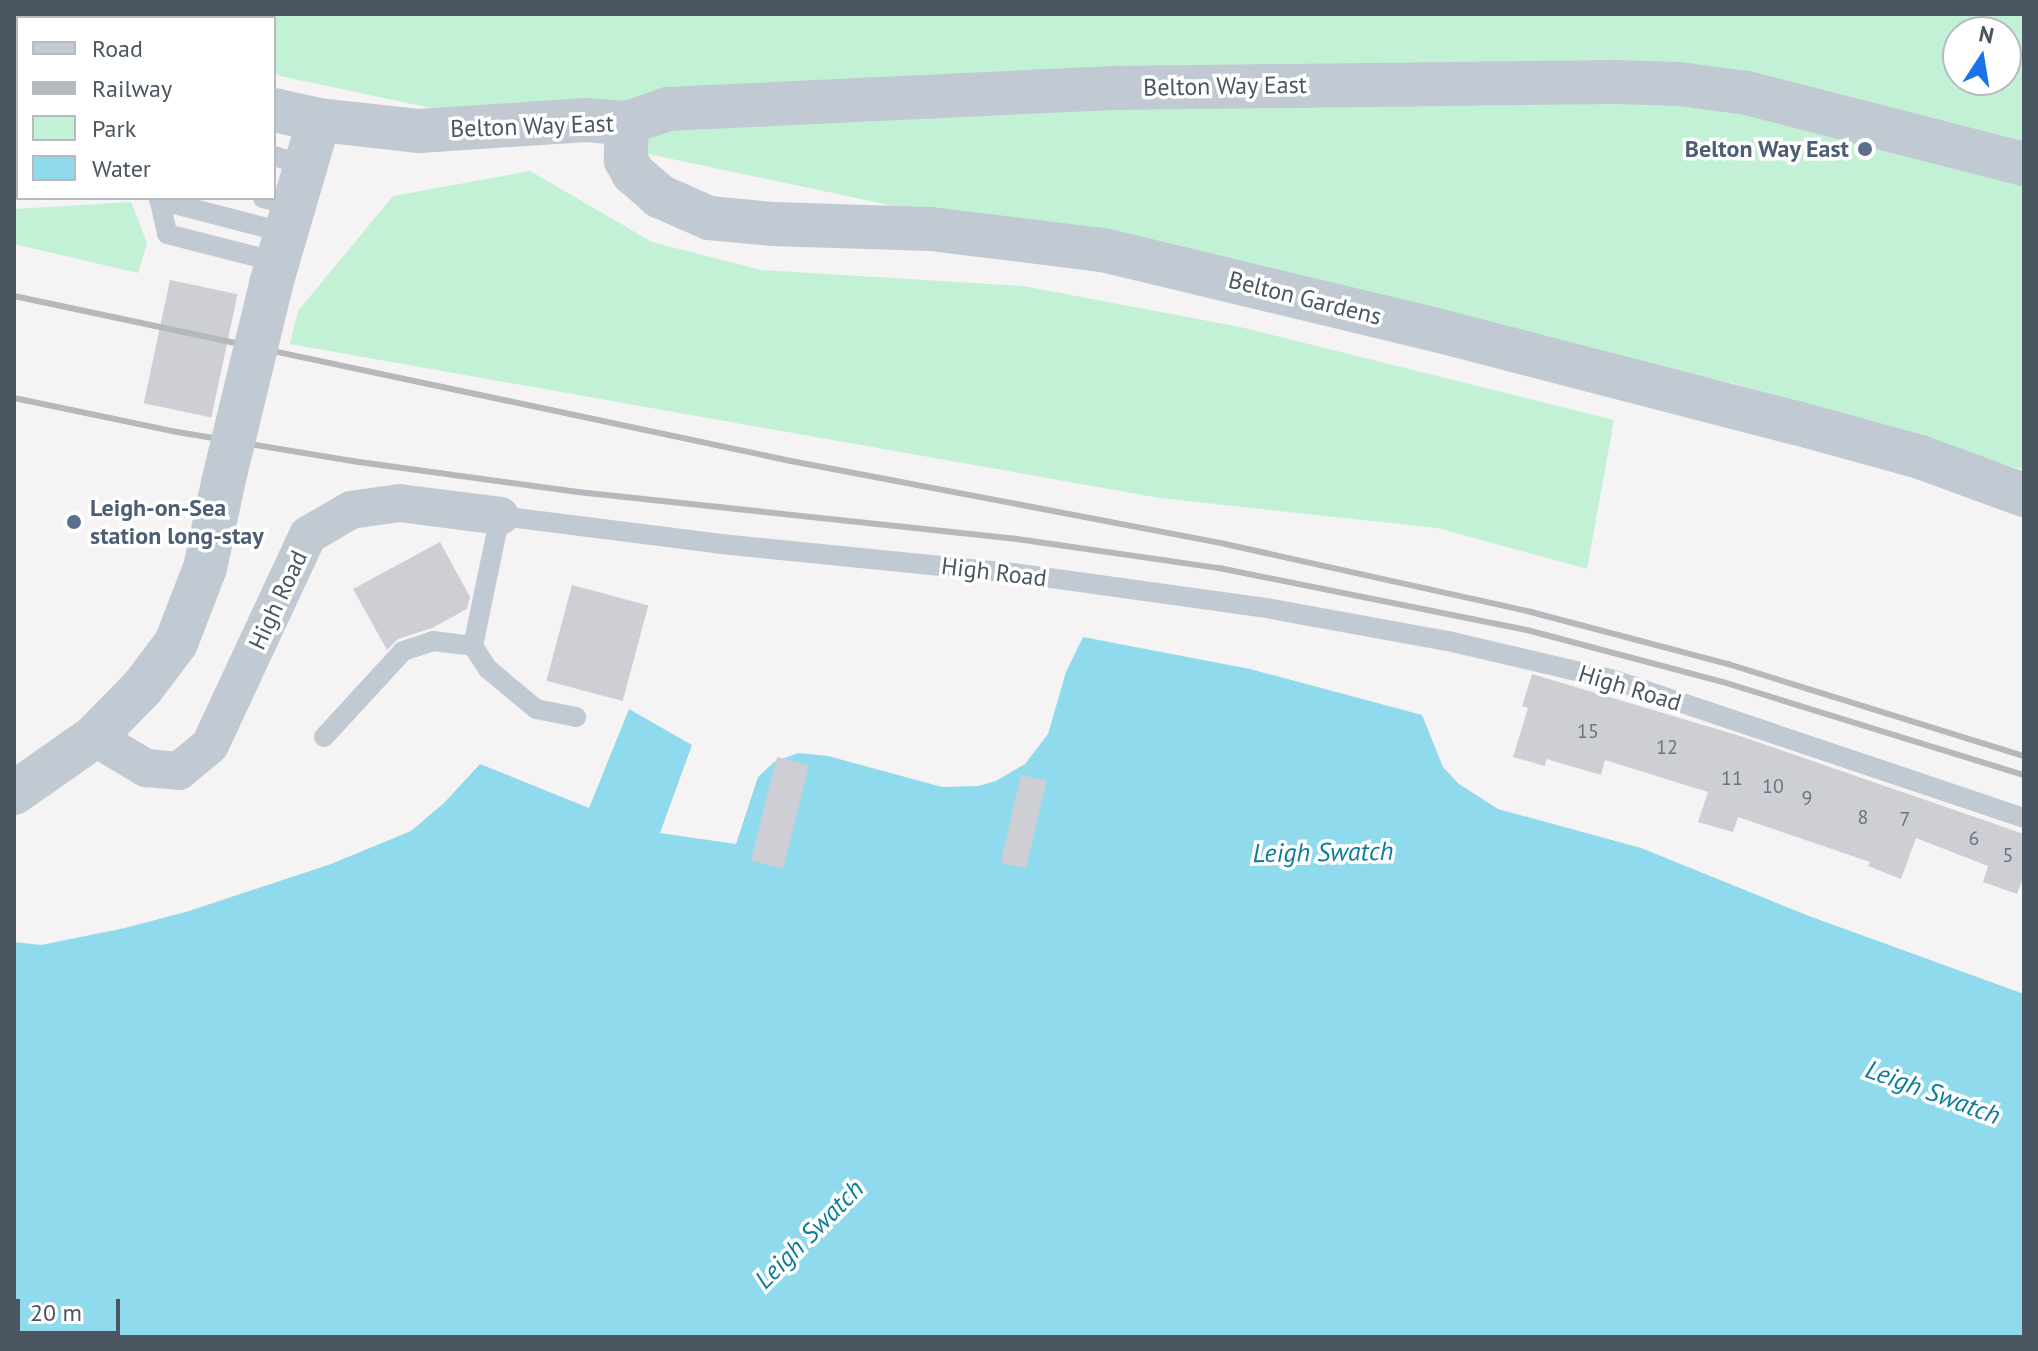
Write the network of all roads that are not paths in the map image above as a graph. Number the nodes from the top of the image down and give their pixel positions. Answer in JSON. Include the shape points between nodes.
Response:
{"nodes":[{"id":1,"x":276,"y":110,"type":"edge"},
{"id":2,"x":319,"y":120,"type":"junction"},
{"id":3,"x":627,"y":123,"type":"junction"},
{"id":4,"x":2024,"y":164,"type":"edge"},
{"id":5,"x":159,"y":200,"type":"edge"},
{"id":6,"x":167,"y":200,"type":"edge"},
{"id":7,"x":282,"y":215,"type":"edge"},
{"id":8,"x":2024,"y":495,"type":"edge"},
{"id":9,"x":500,"y":516,"type":"junction"},
{"id":10,"x":473,"y":646,"type":"junction"},
{"id":11,"x":576,"y":717,"type":"dead end"},
{"id":12,"x":94,"y":737,"type":"junction"},
{"id":13,"x":324,"y":737,"type":"dead end"},
{"id":14,"x":14,"y":793,"type":"edge"},
{"id":15,"x":2024,"y":818,"type":"edge"}],
"edges":[{"from":1,"to":2,"type":"street","name":"Belton Way East"},
{"from":2,"to":3,"type":"street","name":"Belton Way East","via":[[419,131],[586,120]]},
{"from":2,"to":7,"type":"street"},
{"from":3,"to":4,"type":"street","name":"Belton Way East","via":[[668,109],[1103,88],[1615,82],[1747,93]]},
{"from":3,"to":8,"type":"street","name":"Belton Gardens","via":[[626,160],[633,173],[659,196],[709,218],[931,229],[1103,250],[1793,422],[1920,457]]},
{"from":5,"to":7,"type":"lane","via":[[167,234]]},
{"from":6,"to":7,"type":"lane"},
{"from":7,"to":12,"type":"street","bridge":true,"via":[[205,568],[176,643]]},
{"from":9,"to":10,"type":"lane"},
{"from":9,"to":12,"type":"street","name":"High Road","via":[[399,503],[351,510],[308,535],[210,745],[179,771],[146,768]]},
{"from":9,"to":15,"type":"lane","name":"High Road","via":[[1014,573],[1266,608],[1448,641],[1614,680]]},
{"from":10,"to":11,"type":"lane","via":[[488,669],[536,709]]},
{"from":10,"to":13,"type":"lane","via":[[433,641],[403,651]]},
{"from":12,"to":14,"type":"street"}]}
